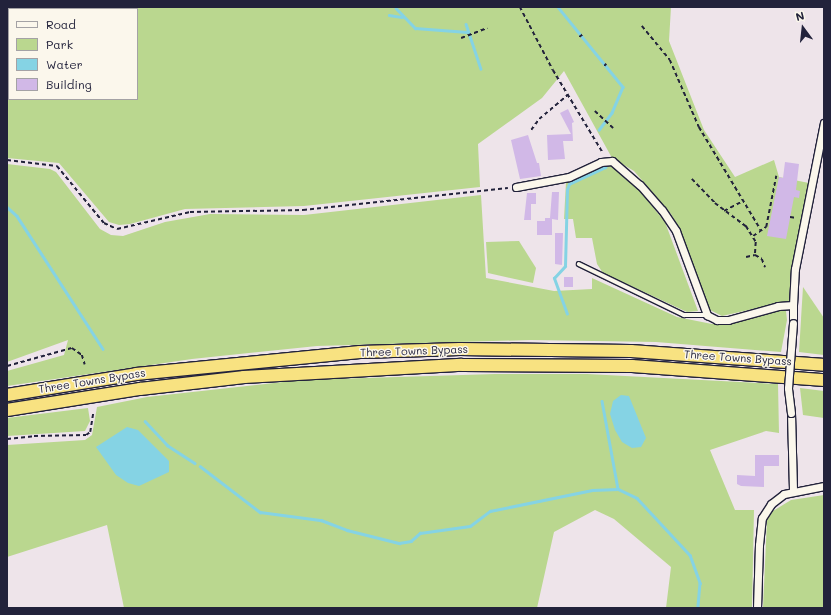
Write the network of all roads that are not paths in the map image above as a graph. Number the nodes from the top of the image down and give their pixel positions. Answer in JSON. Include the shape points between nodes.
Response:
{"nodes":[{"id":1,"x":824,"y":123,"type":"edge"},
{"id":2,"x":516,"y":187,"type":"road end"},
{"id":3,"x":579,"y":264,"type":"dead end"},
{"id":4,"x":792,"y":305,"type":"junction"},
{"id":5,"x":707,"y":315,"type":"junction"},
{"id":6,"x":824,"y":365,"type":"edge"},
{"id":7,"x":824,"y":380,"type":"edge"},
{"id":8,"x":7,"y":395,"type":"edge"},
{"id":9,"x":7,"y":410,"type":"edge"},
{"id":10,"x":824,"y":486,"type":"edge"},
{"id":11,"x":794,"y":491,"type":"junction"},
{"id":12,"x":757,"y":608,"type":"edge"}],
"edges":[{"from":1,"to":4,"type":"street","via":[[795,269]]},
{"from":2,"to":5,"type":"street","via":[[569,177],[607,160],[612,161],[628,172],[662,210],[676,231]]},
{"from":3,"to":5,"type":"lane","via":[[684,315]]},
{"from":4,"to":5,"type":"street","via":[[778,306],[728,320],[717,320]]},
{"from":4,"to":11,"type":"street","bridge":true,"via":[[788,388]]},
{"from":6,"to":8,"type":"highway","name":"Three Towns Bypass","via":[[631,351],[483,349],[383,352],[144,373]]},
{"from":7,"to":9,"type":"highway","name":"Three Towns Bypass","via":[[632,366],[462,365],[244,377],[140,389]]},
{"from":10,"to":11,"type":"street"},
{"from":11,"to":12,"type":"street","via":[[776,499],[762,518]]}]}
